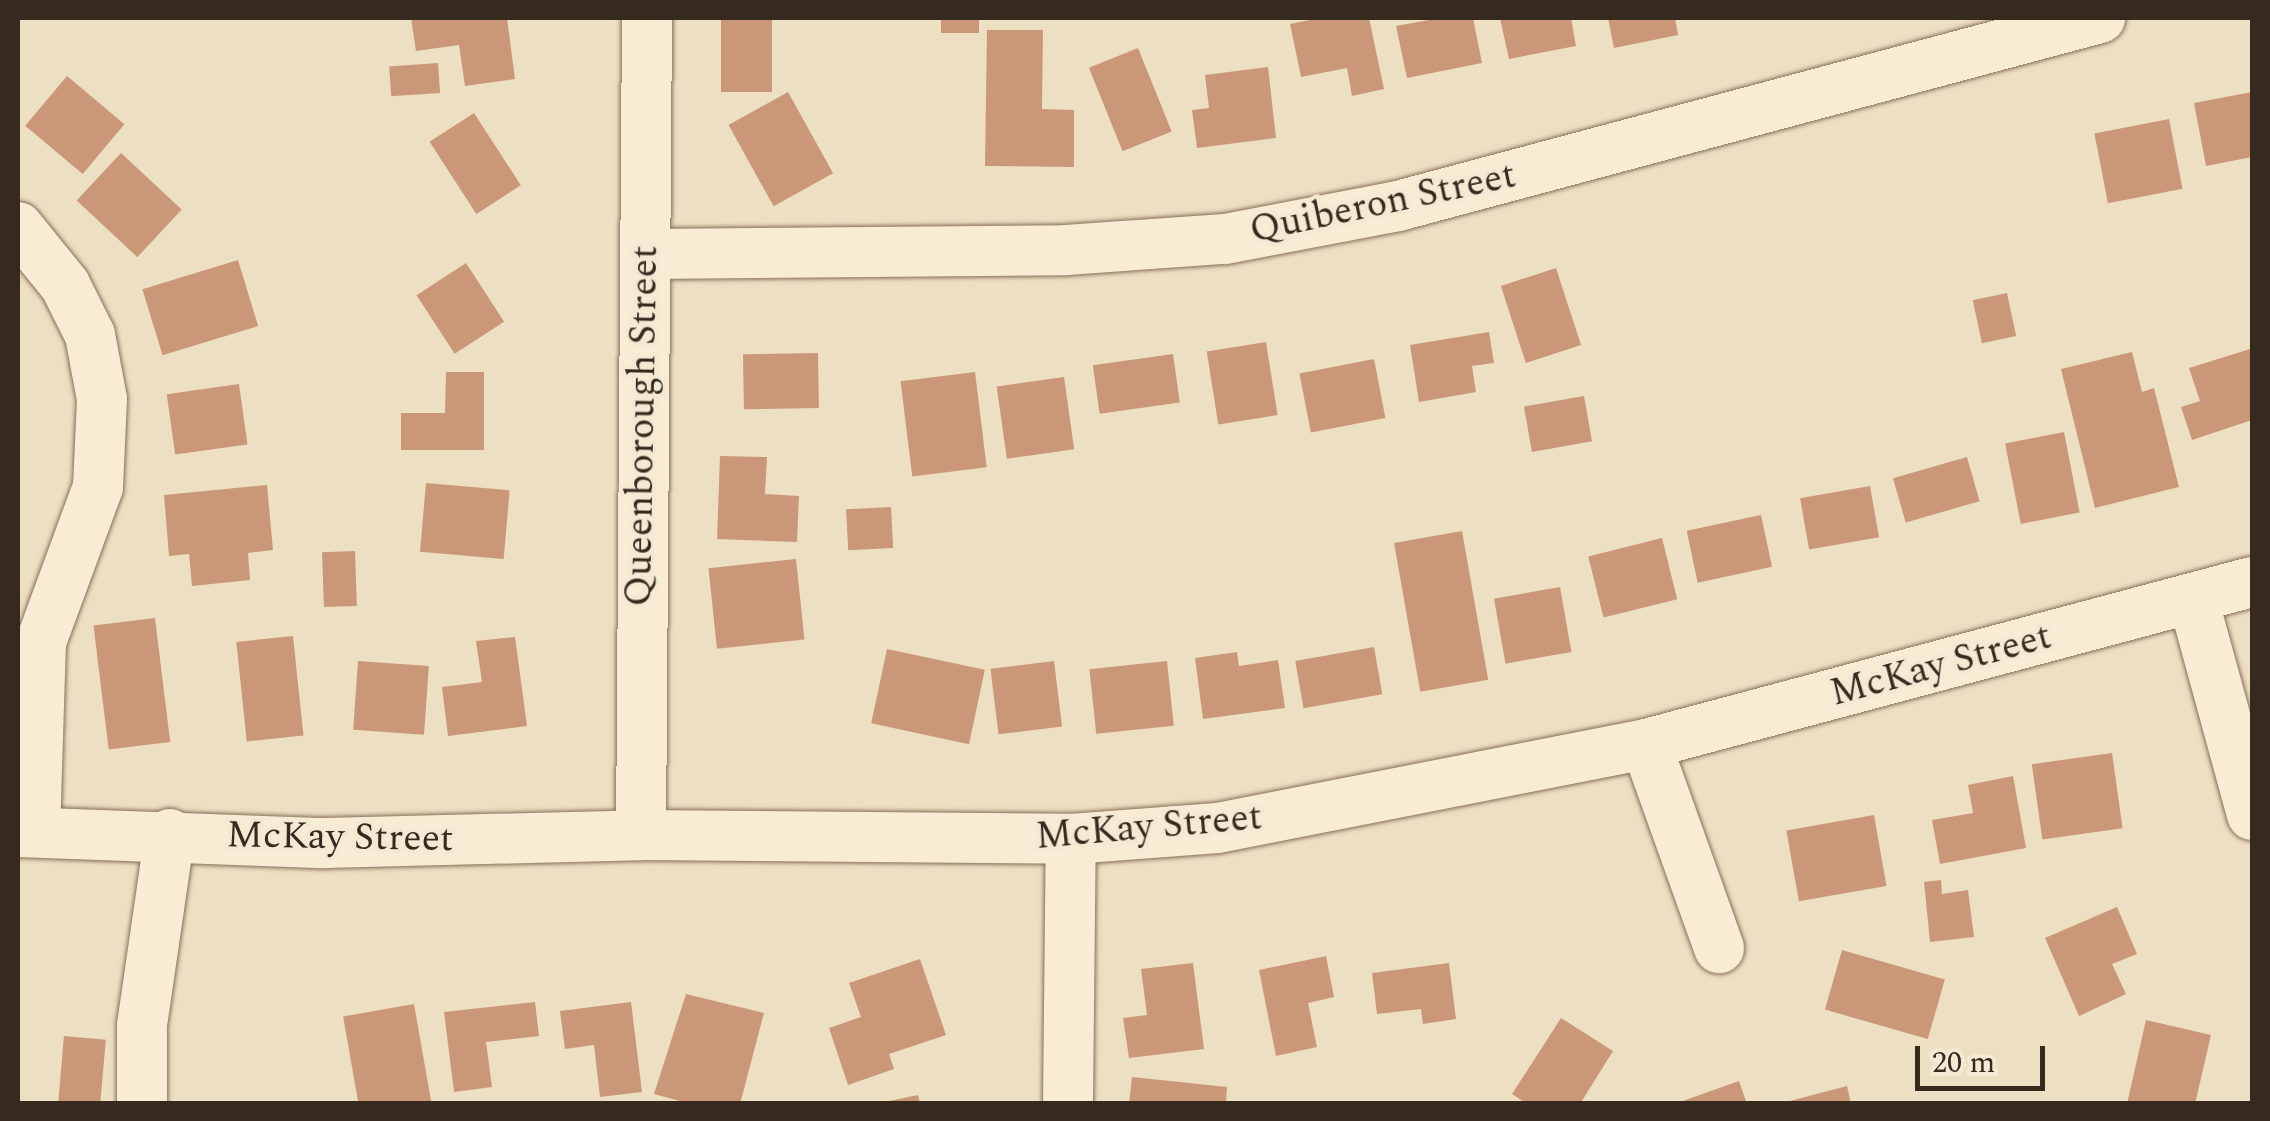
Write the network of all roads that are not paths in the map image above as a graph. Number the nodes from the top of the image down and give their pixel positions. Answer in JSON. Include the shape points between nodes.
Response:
{"nodes":[{"id":1,"x":647,"y":18,"type":"edge"},
{"id":2,"x":2100,"y":18,"type":"edge"},
{"id":3,"x":18,"y":227,"type":"edge"},
{"id":4,"x":646,"y":254,"type":"junction"},
{"id":5,"x":2252,"y":582,"type":"edge"},
{"id":6,"x":2193,"y":599,"type":"junction"},
{"id":7,"x":1646,"y":744,"type":"junction"},
{"id":8,"x":2252,"y":816,"type":"edge"},
{"id":9,"x":26,"y":832,"type":"edge"},
{"id":10,"x":170,"y":834,"type":"junction"},
{"id":11,"x":641,"y":835,"type":"junction"},
{"id":12,"x":1071,"y":839,"type":"junction"},
{"id":13,"x":1719,"y":948,"type":"dead end"},
{"id":14,"x":142,"y":1104,"type":"edge"},
{"id":15,"x":1068,"y":1104,"type":"edge"}],
"edges":[{"from":1,"to":4,"type":"street","name":"Queenborough Street"},
{"from":2,"to":4,"type":"street","name":"Quiberon Street","via":[[1398,206],[1225,239],[1066,250]]},
{"from":3,"to":9,"type":"street","via":[[64,285],[90,335],[102,400],[98,487],[40,642]]},
{"from":4,"to":11,"type":"street","name":"Queenborough Street"},
{"from":5,"to":6,"type":"street","name":"McKay Street"},
{"from":6,"to":7,"type":"street","name":"McKay Street"},
{"from":6,"to":8,"type":"street"},
{"from":7,"to":12,"type":"street","name":"McKay Street","via":[[1218,828]]},
{"from":7,"to":13,"type":"street"},
{"from":9,"to":10,"type":"street","name":"McKay Street"},
{"from":10,"to":11,"type":"street","name":"McKay Street","via":[[324,843]]},
{"from":10,"to":14,"type":"street","via":[[142,1025]]},
{"from":11,"to":12,"type":"street","name":"McKay Street"},
{"from":12,"to":15,"type":"street"}]}
